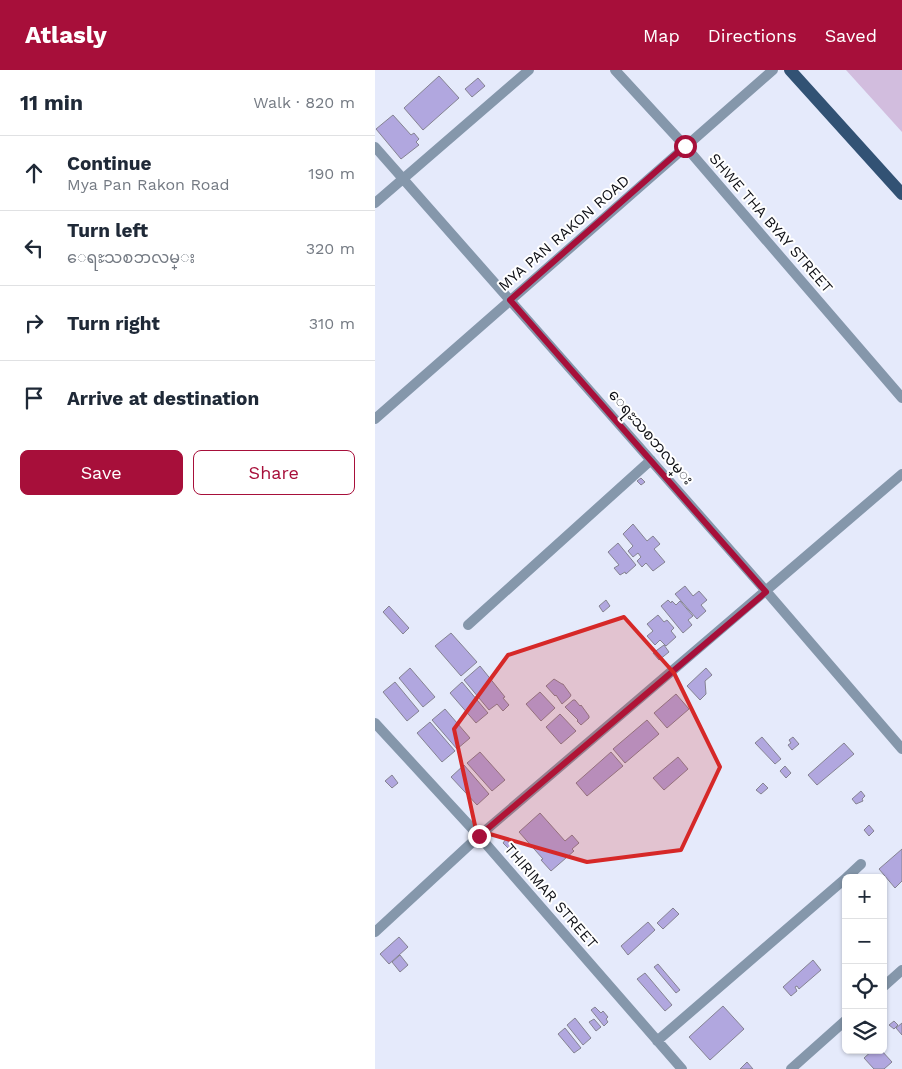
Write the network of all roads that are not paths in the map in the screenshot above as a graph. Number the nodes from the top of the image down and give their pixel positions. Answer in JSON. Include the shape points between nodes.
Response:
{"nodes":[{"id":1,"x":529,"y":70,"type":"edge"},
{"id":2,"x":615,"y":70,"type":"edge"},
{"id":3,"x":773,"y":70,"type":"edge"},
{"id":4,"x":790,"y":70,"type":"edge"},
{"id":5,"x":685,"y":146,"type":"junction"},
{"id":6,"x":375,"y":147,"type":"edge"},
{"id":7,"x":403,"y":178,"type":"junction"},
{"id":8,"x":902,"y":194,"type":"edge"},
{"id":9,"x":375,"y":202,"type":"edge"},
{"id":10,"x":510,"y":300,"type":"junction"},
{"id":11,"x":902,"y":398,"type":"edge"},
{"id":12,"x":375,"y":419,"type":"edge"},
{"id":13,"x":651,"y":460,"type":"junction"},
{"id":14,"x":902,"y":474,"type":"edge"},
{"id":15,"x":766,"y":592,"type":"junction"},
{"id":16,"x":467,"y":625,"type":"dead end"},
{"id":17,"x":375,"y":723,"type":"edge"},
{"id":18,"x":902,"y":749,"type":"edge"},
{"id":19,"x":479,"y":836,"type":"junction"},
{"id":20,"x":861,"y":864,"type":"dead end"},
{"id":21,"x":850,"y":874,"type":"edge"},
{"id":22,"x":842,"y":881,"type":"edge"},
{"id":23,"x":375,"y":932,"type":"edge"},
{"id":24,"x":902,"y":970,"type":"edge"},
{"id":25,"x":887,"y":983,"type":"edge"},
{"id":26,"x":842,"y":1024,"type":"edge"},
{"id":27,"x":657,"y":1041,"type":"junction"},
{"id":28,"x":682,"y":1069,"type":"edge"},
{"id":29,"x":791,"y":1069,"type":"edge"}],
"edges":[{"from":1,"to":7,"type":"street"},
{"from":2,"to":5,"type":"street","name":"SHWE THA BYAY STREET"},
{"from":3,"to":5,"type":"street","name":"MYA PAN RAKON ROAD"},
{"from":4,"to":8,"type":"main road"},
{"from":5,"to":10,"type":"street","name":"MYA PAN RAKON ROAD"},
{"from":5,"to":11,"type":"street","name":"SHWE THA BYAY STREET"},
{"from":6,"to":7,"type":"street","name":"ေရႊသစၥာလမ္း"},
{"from":7,"to":9,"type":"street"},
{"from":7,"to":10,"type":"street","name":"ေရႊသစၥာလမ္း"},
{"from":10,"to":12,"type":"street","name":"MYA PAN RAKON ROAD"},
{"from":10,"to":13,"type":"street","name":"ေရႊသစၥာလမ္း"},
{"from":13,"to":15,"type":"street","name":"ေရႊသစၥာလမ္း"},
{"from":13,"to":16,"type":"street"},
{"from":14,"to":15,"type":"street"},
{"from":15,"to":18,"type":"street","name":"ေရႊသစၥာလမ္း"},
{"from":15,"to":19,"type":"street"},
{"from":17,"to":19,"type":"street","name":"THIRIMAR STREET"},
{"from":19,"to":23,"type":"street"},
{"from":19,"to":27,"type":"street","name":"THIRIMAR STREET"},
{"from":20,"to":21,"type":"street"},
{"from":22,"to":27,"type":"street"},
{"from":24,"to":25,"type":"street"},
{"from":26,"to":29,"type":"street"},
{"from":27,"to":28,"type":"street","name":"THIRIMAR STREET"}]}
